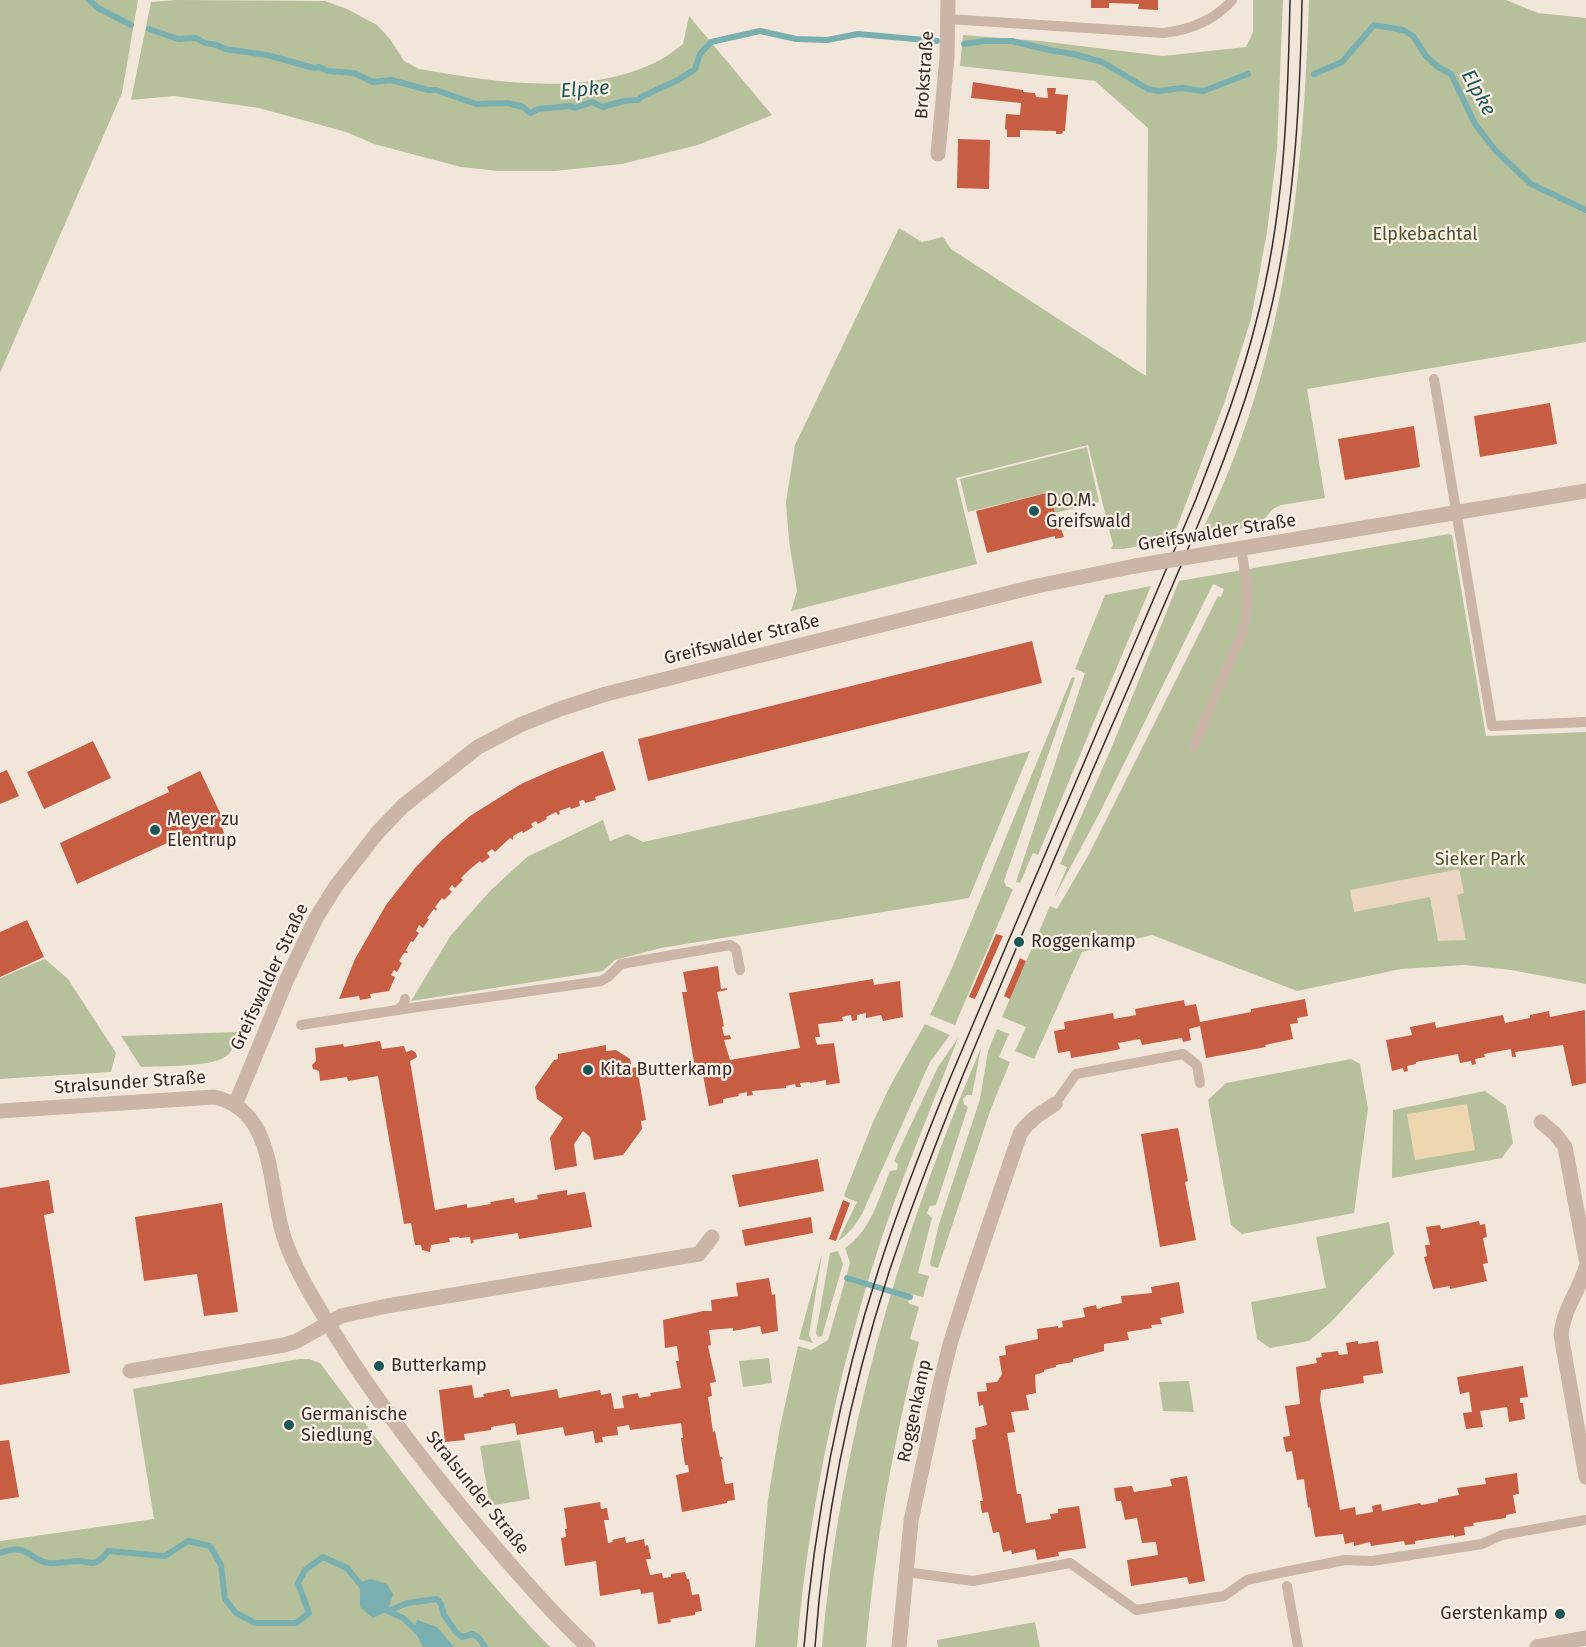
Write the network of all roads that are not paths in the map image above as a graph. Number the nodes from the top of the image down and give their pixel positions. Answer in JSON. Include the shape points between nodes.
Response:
{"nodes":[{"id":1,"x":948,"y":0,"type":"edge"},
{"id":2,"x":1232,"y":0,"type":"edge"},
{"id":3,"x":948,"y":19,"type":"junction"},
{"id":4,"x":938,"y":153,"type":"dead end"},
{"id":5,"x":1434,"y":379,"type":"dead end"},
{"id":6,"x":1586,"y":491,"type":"edge"},
{"id":7,"x":1457,"y":513,"type":"junction"},
{"id":8,"x":1241,"y":548,"type":"junction"},
{"id":9,"x":1586,"y":722,"type":"edge"},
{"id":10,"x":1194,"y":746,"type":"dead end"},
{"id":11,"x":740,"y":970,"type":"dead end"},
{"id":12,"x":405,"y":999,"type":"dead end"},
{"id":13,"x":398,"y":1010,"type":"junction"},
{"id":14,"x":301,"y":1025,"type":"dead end"},
{"id":15,"x":1200,"y":1083,"type":"dead end"},
{"id":16,"x":1055,"y":1104,"type":"joint"},
{"id":17,"x":235,"y":1105,"type":"junction"},
{"id":18,"x":0,"y":1112,"type":"edge"},
{"id":19,"x":1541,"y":1122,"type":"dead end"},
{"id":20,"x":712,"y":1237,"type":"dead end"},
{"id":21,"x":1586,"y":1259,"type":"edge"},
{"id":22,"x":1586,"y":1267,"type":"edge"},
{"id":23,"x":328,"y":1323,"type":"junction"},
{"id":24,"x":130,"y":1371,"type":"dead end"},
{"id":25,"x":1586,"y":1477,"type":"edge"},
{"id":26,"x":1586,"y":1520,"type":"edge"},
{"id":27,"x":906,"y":1572,"type":"junction"},
{"id":28,"x":1287,"y":1586,"type":"dead end"},
{"id":29,"x":1586,"y":1638,"type":"edge"},
{"id":30,"x":588,"y":1647,"type":"edge"},
{"id":31,"x":899,"y":1647,"type":"edge"},
{"id":32,"x":1298,"y":1647,"type":"edge"},
{"id":33,"x":1537,"y":1647,"type":"edge"}],
"edges":[{"from":1,"to":3,"type":"street","name":"Brokstraße"},
{"from":2,"to":3,"type":"lane","via":[[1203,21],[1164,33]]},
{"from":3,"to":4,"type":"street","name":"Brokstraße"},
{"from":5,"to":7,"type":"lane"},
{"from":6,"to":7,"type":"street","name":"Greifswalder Straße"},
{"from":7,"to":8,"type":"street","name":"Greifswalder Straße"},
{"from":7,"to":9,"type":"lane","via":[[1492,726]]},
{"from":8,"to":10,"type":"lane","via":[[1248,613]]},
{"from":8,"to":17,"type":"street","name":"Greifswalder Straße","bridge":true,"via":[[1037,586],[606,694],[520,725],[478,747],[403,806],[336,886],[292,969]]},
{"from":11,"to":13,"type":"lane","via":[[736,949],[730,945],[621,964],[601,981]]},
{"from":12,"to":13,"type":"lane"},
{"from":13,"to":14,"type":"lane"},
{"from":15,"to":16,"type":"lane","name":"Roggenkamp","via":[[1197,1065],[1183,1054],[1076,1074]]},
{"from":16,"to":27,"type":"street","name":"Roggenkamp","via":[[1026,1124],[1020,1134],[970,1281],[940,1384],[911,1521]]},
{"from":17,"to":18,"type":"street","name":"Stralsunder Straße","via":[[214,1097]]},
{"from":17,"to":23,"type":"street","name":"Stralsunder Straße","via":[[254,1122],[261,1135],[287,1246]]},
{"from":19,"to":21,"type":"street","via":[[1565,1147]]},
{"from":20,"to":23,"type":"street","via":[[699,1254],[387,1306],[340,1316]]},
{"from":22,"to":25,"type":"street","via":[[1563,1318],[1561,1335]]},
{"from":23,"to":24,"type":"street","via":[[284,1345]]},
{"from":23,"to":30,"type":"street","name":"Stralsunder Straße","via":[[370,1391],[441,1483],[534,1592]]},
{"from":26,"to":27,"type":"lane","via":[[1502,1535],[1482,1545],[1372,1561],[1345,1560],[1284,1572],[1246,1580],[1224,1596],[1136,1610],[1070,1563],[974,1581]]},
{"from":27,"to":31,"type":"street","name":"Roggenkamp"},
{"from":28,"to":32,"type":"lane"},
{"from":29,"to":33,"type":"street"}]}
